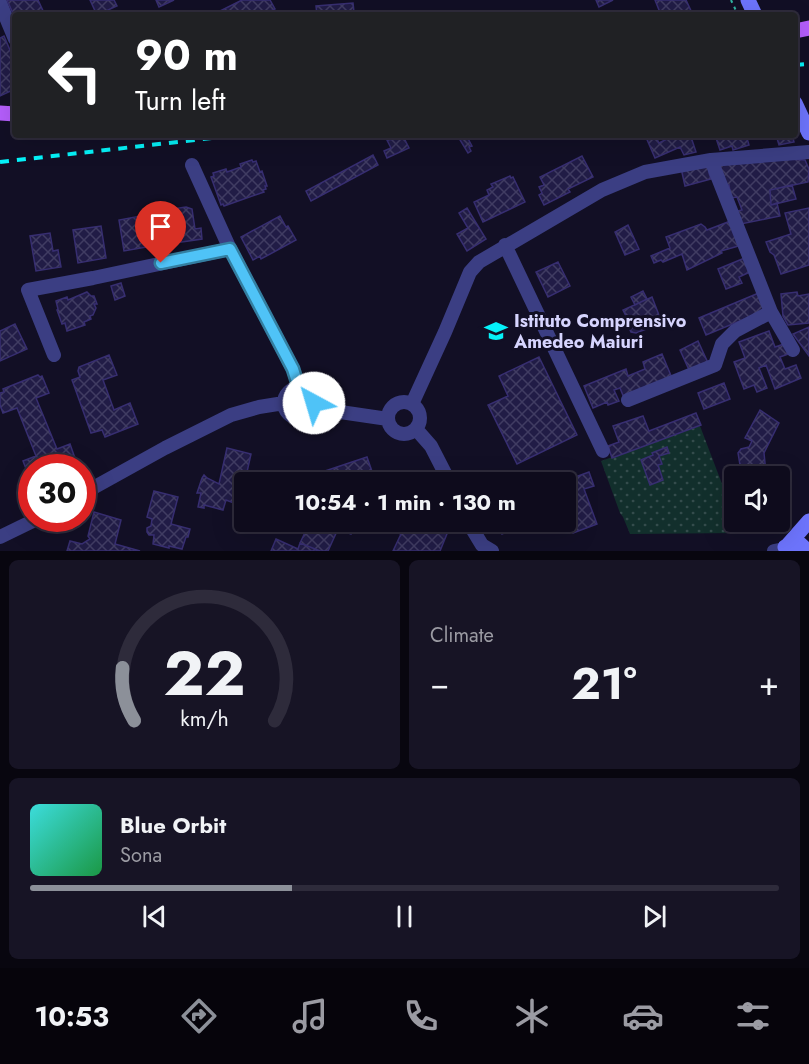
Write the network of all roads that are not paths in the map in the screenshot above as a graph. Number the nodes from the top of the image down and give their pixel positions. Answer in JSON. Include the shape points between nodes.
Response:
{"nodes":[{"id":1,"x":0,"y":3,"type":"edge"},
{"id":2,"x":12,"y":32,"type":"edge"},
{"id":3,"x":798,"y":109,"type":"edge"},
{"id":4,"x":809,"y":133,"type":"edge"},
{"id":5,"x":809,"y":152,"type":"edge"},
{"id":6,"x":711,"y":160,"type":"junction"},
{"id":7,"x":192,"y":165,"type":"dead end"},
{"id":8,"x":505,"y":245,"type":"junction"},
{"id":9,"x":230,"y":249,"type":"junction"},
{"id":10,"x":771,"y":312,"type":"junction"},
{"id":11,"x":793,"y":350,"type":"dead end"},
{"id":12,"x":54,"y":355,"type":"dead end"},
{"id":13,"x":299,"y":388,"type":"junction"},
{"id":14,"x":628,"y":400,"type":"dead end"},
{"id":15,"x":284,"y":404,"type":"junction"},
{"id":16,"x":412,"y":404,"type":"junction"},
{"id":17,"x":314,"y":408,"type":"junction"},
{"id":18,"x":388,"y":419,"type":"junction"},
{"id":19,"x":416,"y":429,"type":"junction"},
{"id":20,"x":603,"y":451,"type":"dead end"},
{"id":21,"x":444,"y":472,"type":"edge"},
{"id":22,"x":96,"y":486,"type":"edge"},
{"id":23,"x":809,"y":521,"type":"edge"},
{"id":24,"x":18,"y":528,"type":"edge"},
{"id":25,"x":474,"y":532,"type":"edge"},
{"id":26,"x":0,"y":537,"type":"edge"},
{"id":27,"x":782,"y":549,"type":"edge"},
{"id":28,"x":492,"y":551,"type":"edge"},
{"id":29,"x":808,"y":551,"type":"edge"}],
"edges":[{"from":1,"to":2,"type":"street"},
{"from":3,"to":4,"type":"street"},
{"from":5,"to":6,"type":"street"},
{"from":6,"to":8,"type":"street","via":[[645,172],[602,190]]},
{"from":6,"to":10,"type":"street"},
{"from":7,"to":9,"type":"street"},
{"from":8,"to":16,"type":"street","via":[[470,272]]},
{"from":8,"to":20,"type":"street"},
{"from":9,"to":12,"type":"street","via":[[28,290]]},
{"from":9,"to":13,"type":"street","via":[[293,369]]},
{"from":10,"to":11,"type":"street"},
{"from":10,"to":14,"type":"street","via":[[735,331],[722,344],[715,365]]},
{"from":13,"to":15,"type":"street","via":[[290,391]]},
{"from":13,"to":17,"type":"street","via":[[312,394]]},
{"from":15,"to":17,"type":"street","via":[[288,413],[297,418],[307,416]]},
{"from":15,"to":22,"type":"street","via":[[231,415]]},
{"from":16,"to":18,"type":"street","via":[[402,402],[393,406]]},
{"from":16,"to":19,"type":"street","via":[[420,416]]},
{"from":17,"to":18,"type":"street"},
{"from":18,"to":19,"type":"street","via":[[396,432],[406,434]]},
{"from":19,"to":21,"type":"street","via":[[431,446]]},
{"from":23,"to":27,"type":"street"},
{"from":24,"to":26,"type":"street"},
{"from":25,"to":28,"type":"street","via":[[482,545]]},
{"from":27,"to":29,"type":"street","via":[[800,544]]}]}
